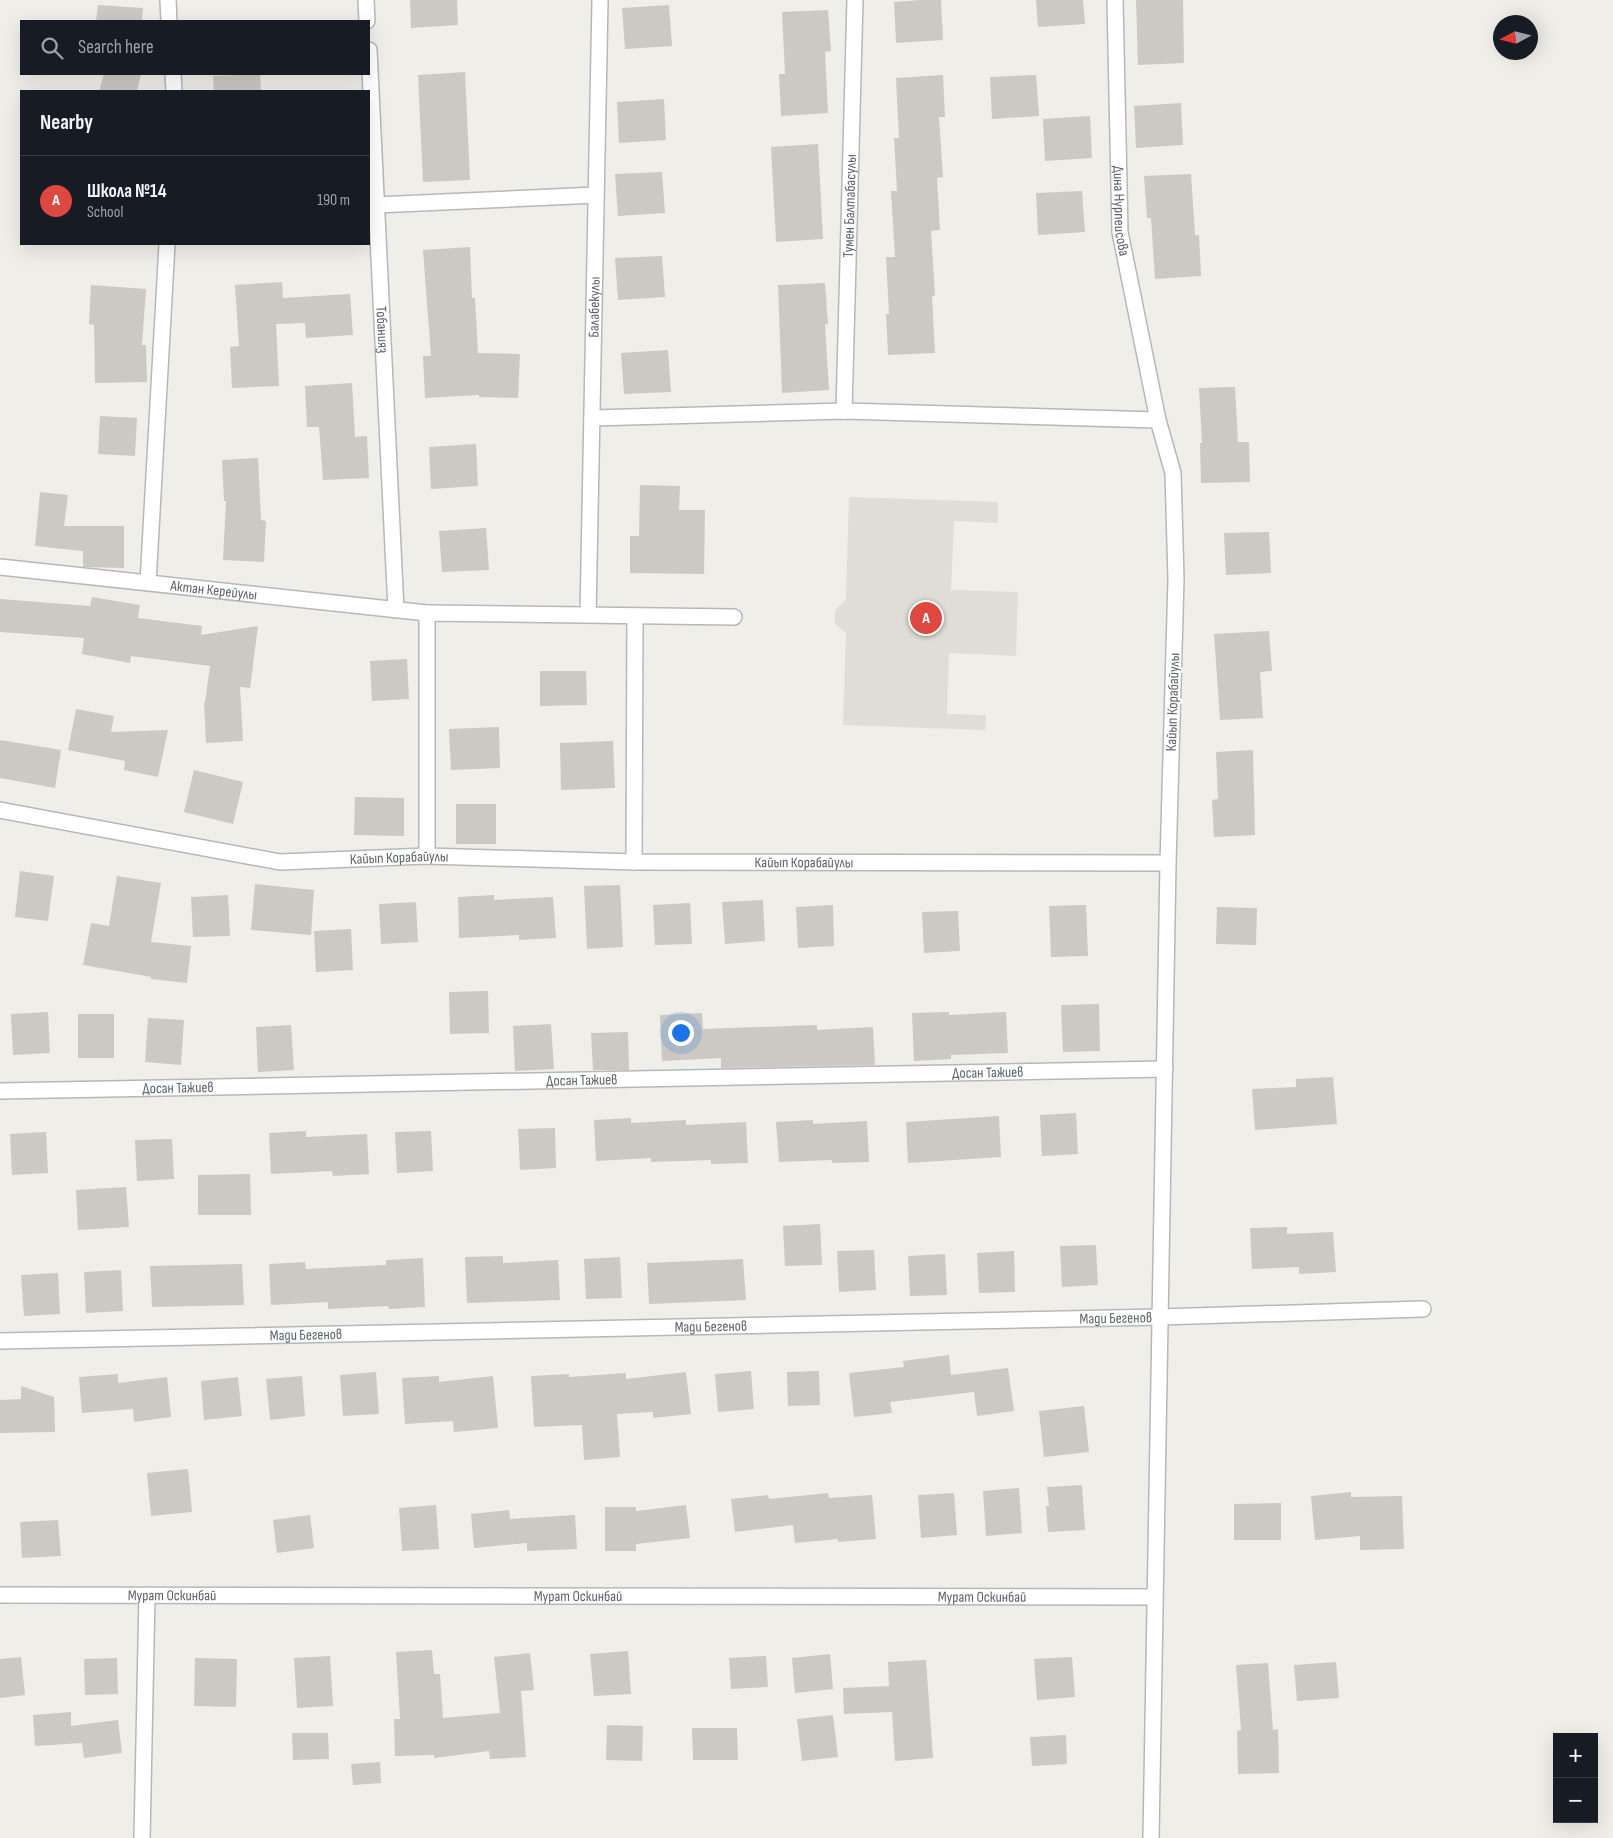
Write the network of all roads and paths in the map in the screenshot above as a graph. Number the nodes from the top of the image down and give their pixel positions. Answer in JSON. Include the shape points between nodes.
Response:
{"nodes":[{"id":1,"x":168,"y":0,"type":"edge"},
{"id":2,"x":366,"y":0,"type":"edge"},
{"id":3,"x":600,"y":0,"type":"edge"},
{"id":4,"x":855,"y":0,"type":"edge"},
{"id":5,"x":1115,"y":0,"type":"edge"},
{"id":6,"x":169,"y":20,"type":"edge"},
{"id":7,"x":367,"y":20,"type":"edge"},
{"id":8,"x":370,"y":72,"type":"edge"},
{"id":9,"x":173,"y":75,"type":"edge"},
{"id":10,"x":174,"y":90,"type":"edge"},
{"id":11,"x":596,"y":195,"type":"junction"},
{"id":12,"x":376,"y":205,"type":"junction"},
{"id":13,"x":166,"y":245,"type":"edge"},
{"id":14,"x":844,"y":411,"type":"junction"},
{"id":15,"x":592,"y":418,"type":"junction"},
{"id":16,"x":1158,"y":420,"type":"junction"},
{"id":17,"x":0,"y":567,"type":"edge"},
{"id":18,"x":148,"y":583,"type":"junction"},
{"id":19,"x":396,"y":610,"type":"junction"},
{"id":20,"x":427,"y":614,"type":"junction"},
{"id":21,"x":588,"y":616,"type":"junction"},
{"id":22,"x":635,"y":617,"type":"junction"},
{"id":23,"x":734,"y":617,"type":"dead end"},
{"id":24,"x":0,"y":810,"type":"edge"},
{"id":25,"x":427,"y":856,"type":"junction"},
{"id":26,"x":634,"y":862,"type":"junction"},
{"id":27,"x":1168,"y":863,"type":"junction"},
{"id":28,"x":1165,"y":1069,"type":"junction"},
{"id":29,"x":0,"y":1090,"type":"edge"},
{"id":30,"x":1423,"y":1309,"type":"dead end"},
{"id":31,"x":1160,"y":1316,"type":"junction"},
{"id":32,"x":0,"y":1341,"type":"edge"},
{"id":33,"x":0,"y":1595,"type":"edge"},
{"id":34,"x":147,"y":1595,"type":"junction"},
{"id":35,"x":1156,"y":1597,"type":"junction"},
{"id":36,"x":142,"y":1838,"type":"edge"},
{"id":37,"x":1152,"y":1838,"type":"edge"}],
"edges":[{"from":1,"to":6,"type":"street"},
{"from":2,"to":7,"type":"street"},
{"from":3,"to":11,"type":"street","name":"Балабекулы"},
{"from":4,"to":14,"type":"street","name":"Тумен Балтабасулы"},
{"from":5,"to":16,"type":"street","name":"Дина Нурпеисова","via":[[1120,232]]},
{"from":8,"to":12,"type":"street","name":"Тобанияз"},
{"from":9,"to":10,"type":"street"},
{"from":11,"to":12,"type":"street"},
{"from":11,"to":15,"type":"street","name":"Балабекулы"},
{"from":12,"to":19,"type":"street","name":"Тобанияз"},
{"from":13,"to":18,"type":"street"},
{"from":14,"to":15,"type":"street"},
{"from":14,"to":16,"type":"street"},
{"from":15,"to":21,"type":"street","name":"Балабекулы"},
{"from":16,"to":27,"type":"street","name":"Кайып Корабайулы","via":[[1173,473],[1176,578]]},
{"from":17,"to":18,"type":"street","name":"Актан Керейулы"},
{"from":18,"to":19,"type":"street","name":"Актан Керейулы"},
{"from":19,"to":20,"type":"street","name":"Актан Керейулы"},
{"from":20,"to":21,"type":"street","name":"Актан Керейулы"},
{"from":20,"to":25,"type":"street"},
{"from":21,"to":22,"type":"street","name":"Актан Керейулы"},
{"from":22,"to":23,"type":"street","name":"Актан Керейулы"},
{"from":22,"to":26,"type":"street"},
{"from":24,"to":25,"type":"street","name":"Кайып Корабайулы","via":[[280,862]]},
{"from":25,"to":26,"type":"street","name":"Кайып Корабайулы"},
{"from":26,"to":27,"type":"street","name":"Кайып Корабайулы"},
{"from":27,"to":28,"type":"street"},
{"from":28,"to":29,"type":"street","name":"Досан Тажиев"},
{"from":28,"to":31,"type":"street"},
{"from":30,"to":31,"type":"street","name":"Мади Бегенов"},
{"from":31,"to":32,"type":"street","name":"Мади Бегенов"},
{"from":31,"to":35,"type":"street"},
{"from":33,"to":34,"type":"street","name":"Мурат Оскинбай"},
{"from":34,"to":35,"type":"street","name":"Мурат Оскинбай"},
{"from":34,"to":36,"type":"street"},
{"from":35,"to":37,"type":"street"}]}
